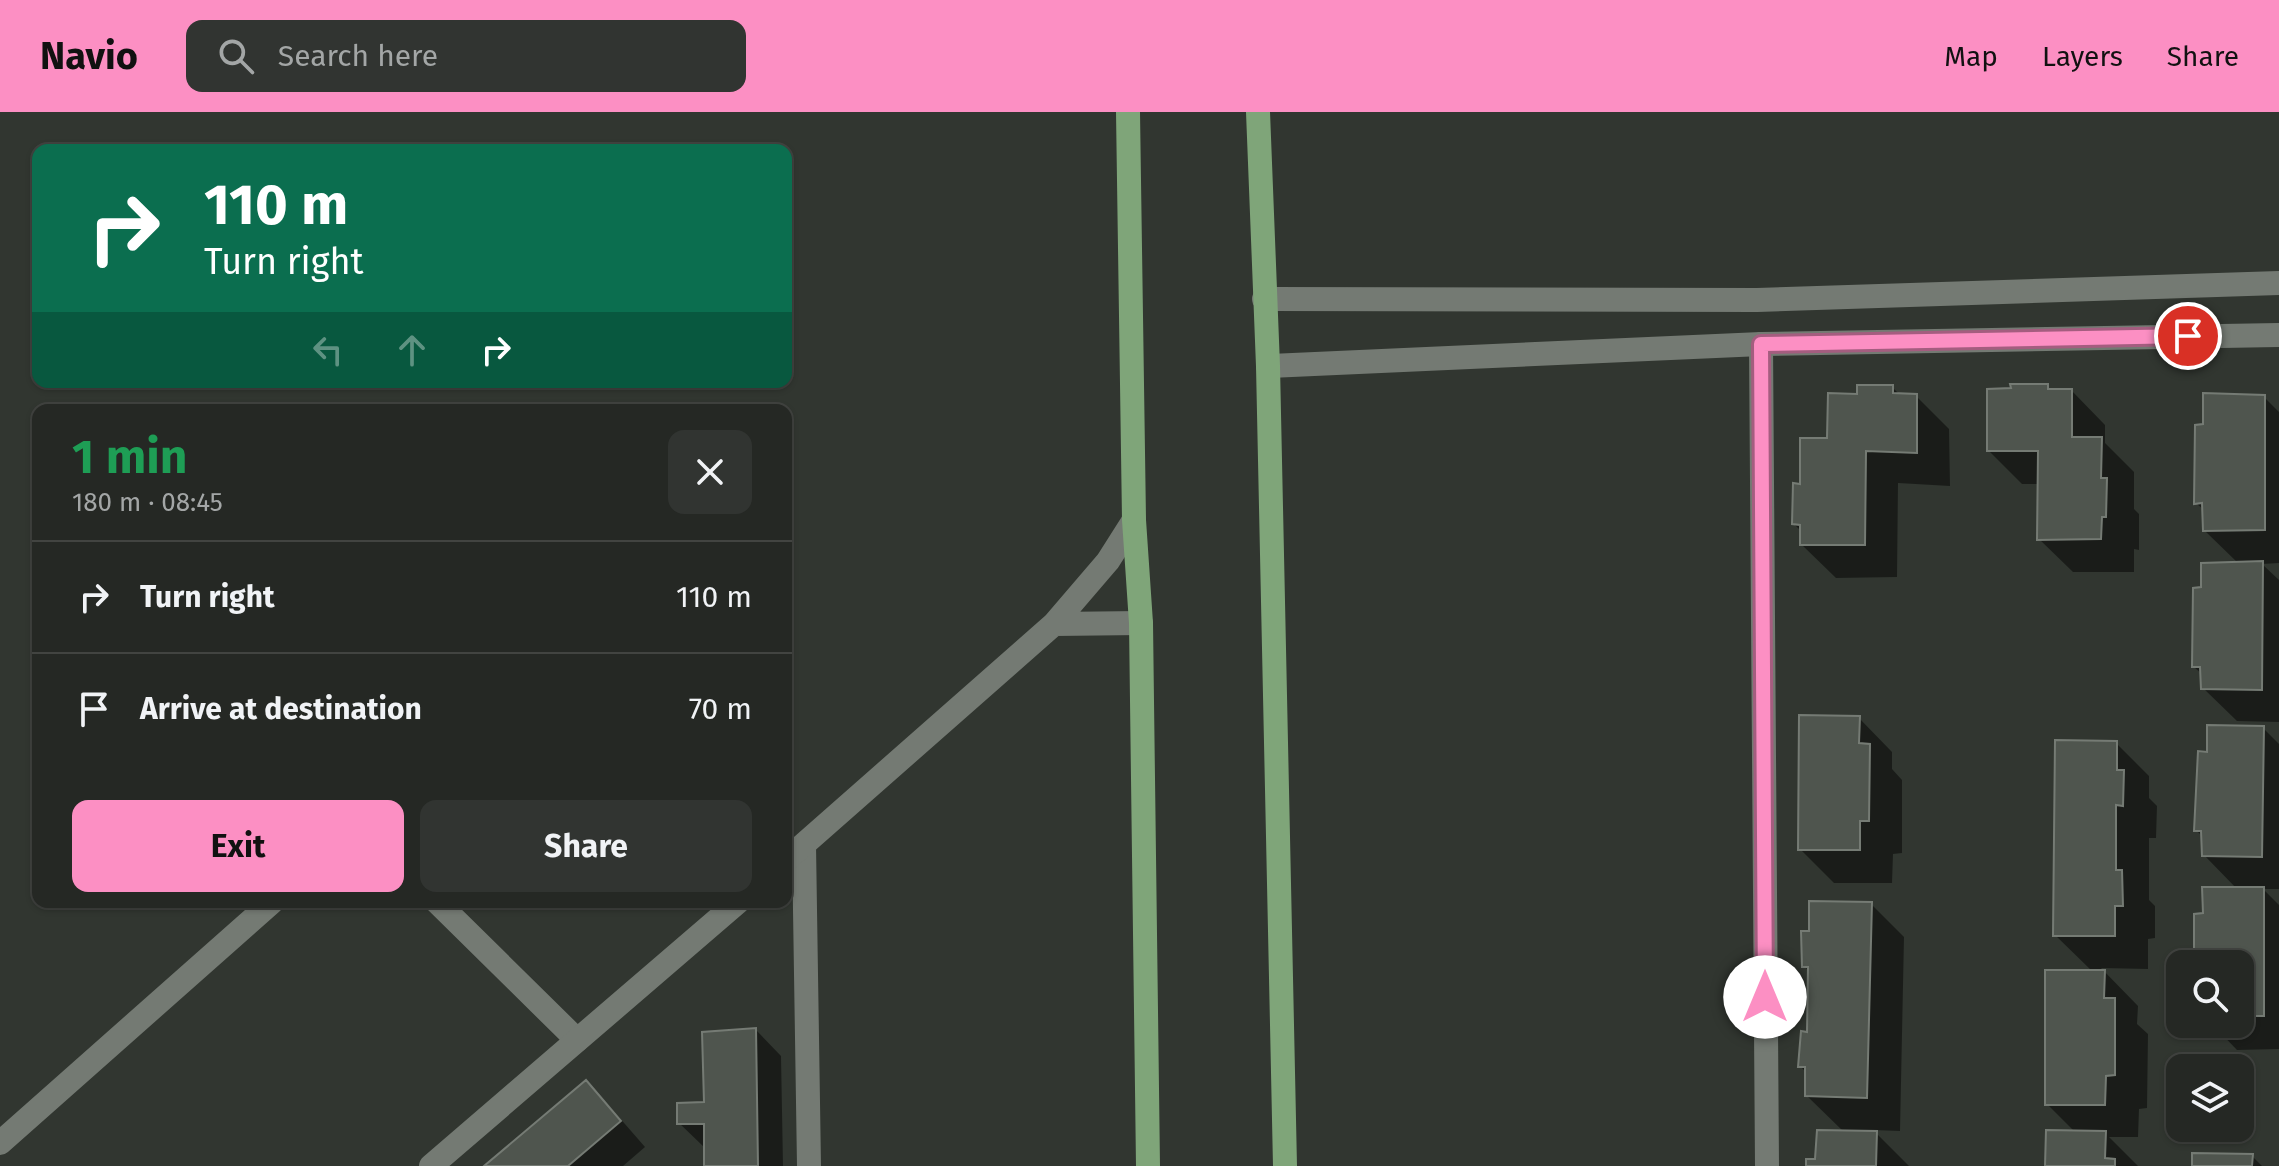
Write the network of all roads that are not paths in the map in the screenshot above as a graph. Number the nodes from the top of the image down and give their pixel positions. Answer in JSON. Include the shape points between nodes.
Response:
{"nodes":[{"id":1,"x":1128,"y":112,"type":"edge"},
{"id":2,"x":1258,"y":112,"type":"edge"},
{"id":3,"x":2279,"y":283,"type":"edge"},
{"id":4,"x":1264,"y":299,"type":"junction"},
{"id":5,"x":2279,"y":335,"type":"edge"},
{"id":6,"x":1761,"y":344,"type":"junction"},
{"id":7,"x":1268,"y":366,"type":"junction"},
{"id":8,"x":1134,"y":520,"type":"junction"},
{"id":9,"x":1141,"y":623,"type":"junction"},
{"id":10,"x":1054,"y":624,"type":"junction"},
{"id":11,"x":795,"y":853,"type":"edge"},
{"id":12,"x":265,"y":908,"type":"edge"},
{"id":13,"x":443,"y":908,"type":"edge"},
{"id":14,"x":731,"y":908,"type":"edge"},
{"id":15,"x":577,"y":1040,"type":"junction"},
{"id":16,"x":0,"y":1143,"type":"edge"},
{"id":17,"x":431,"y":1166,"type":"edge"},
{"id":18,"x":809,"y":1166,"type":"edge"},
{"id":19,"x":1148,"y":1166,"type":"edge"},
{"id":20,"x":1285,"y":1166,"type":"edge"},
{"id":21,"x":1767,"y":1166,"type":"edge"}],
"edges":[{"from":1,"to":8,"type":"main road"},
{"from":2,"to":4,"type":"main road"},
{"from":3,"to":4,"type":"street","via":[[1757,300]]},
{"from":4,"to":7,"type":"main road"},
{"from":5,"to":6,"type":"street"},
{"from":6,"to":7,"type":"street"},
{"from":6,"to":21,"type":"street"},
{"from":7,"to":20,"type":"main road"},
{"from":8,"to":9,"type":"main road"},
{"from":8,"to":10,"type":"street","via":[[1108,561]]},
{"from":9,"to":10,"type":"street"},
{"from":9,"to":19,"type":"main road"},
{"from":10,"to":11,"type":"street"},
{"from":11,"to":18,"type":"street"},
{"from":12,"to":16,"type":"street"},
{"from":13,"to":15,"type":"street"},
{"from":14,"to":15,"type":"street"},
{"from":15,"to":17,"type":"street"}]}
